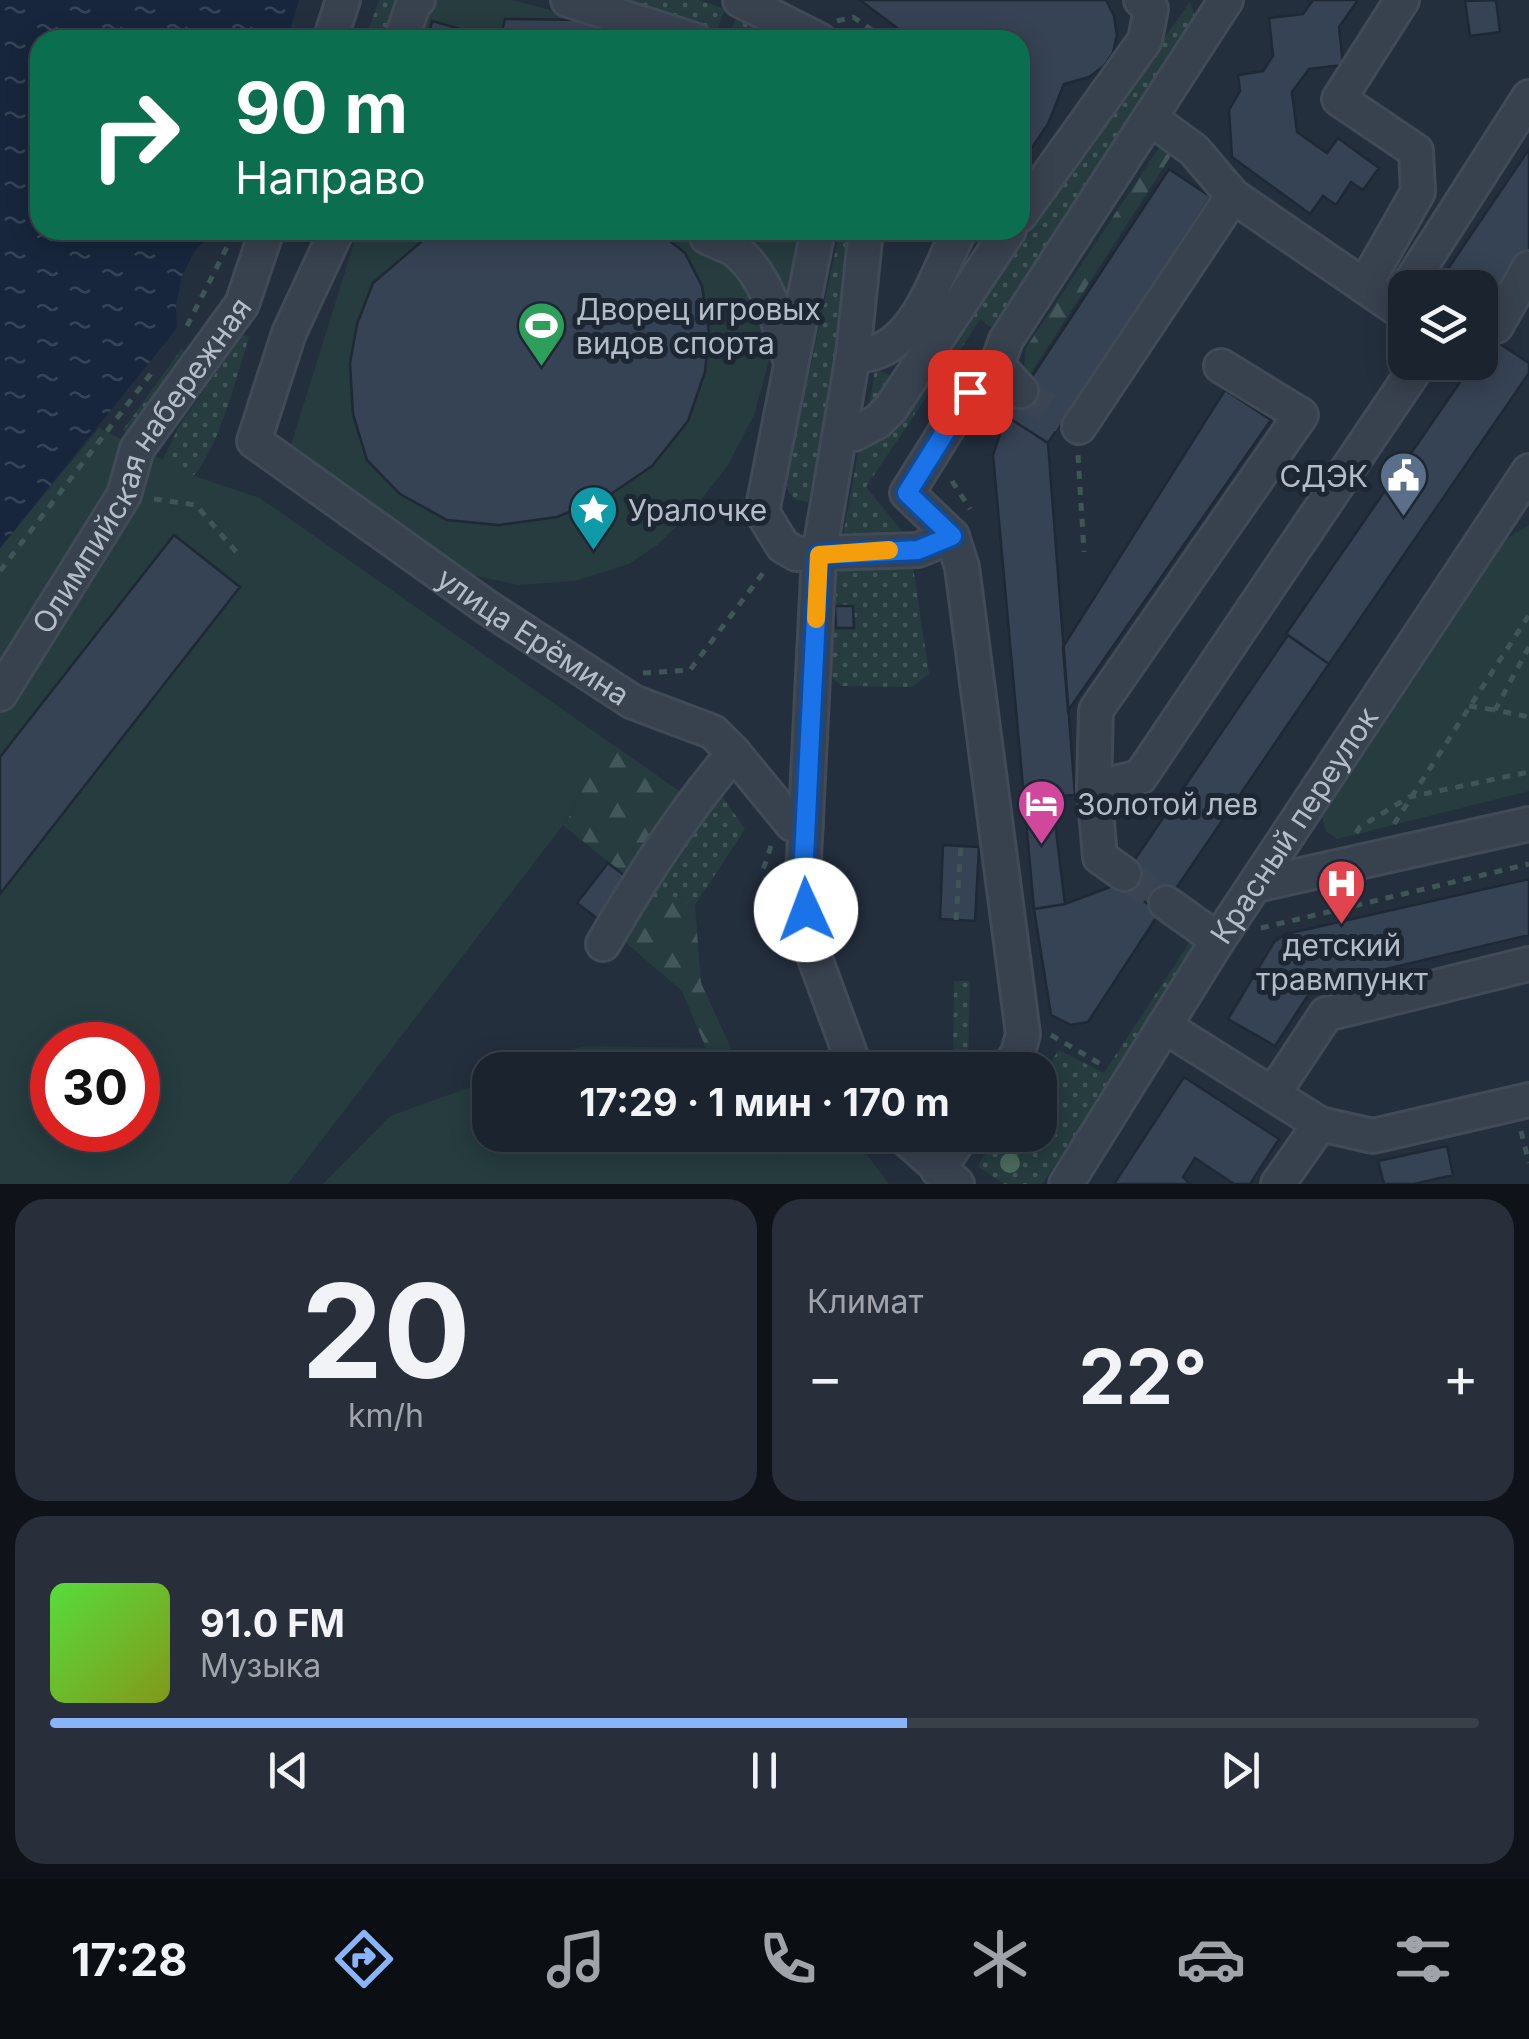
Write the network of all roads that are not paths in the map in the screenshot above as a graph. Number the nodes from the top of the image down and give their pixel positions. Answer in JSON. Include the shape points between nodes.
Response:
{"nodes":[{"id":1,"x":343,"y":0,"type":"edge"},
{"id":2,"x":418,"y":0,"type":"edge"},
{"id":3,"x":568,"y":0,"type":"edge"},
{"id":4,"x":1402,"y":0,"type":"edge"},
{"id":5,"x":747,"y":1,"type":"edge"},
{"id":6,"x":1220,"y":2,"type":"edge"},
{"id":7,"x":1149,"y":3,"type":"edge"},
{"id":8,"x":333,"y":30,"type":"edge"},
{"id":9,"x":405,"y":30,"type":"edge"},
{"id":10,"x":664,"y":30,"type":"edge"},
{"id":11,"x":801,"y":30,"type":"edge"},
{"id":12,"x":1529,"y":96,"type":"edge"},
{"id":13,"x":1150,"y":118,"type":"junction"},
{"id":14,"x":1234,"y":196,"type":"junction"},
{"id":15,"x":1030,"y":201,"type":"edge"},
{"id":16,"x":264,"y":240,"type":"edge"},
{"id":17,"x":332,"y":240,"type":"edge"},
{"id":18,"x":711,"y":240,"type":"edge"},
{"id":19,"x":816,"y":240,"type":"edge"},
{"id":20,"x":865,"y":240,"type":"edge"},
{"id":21,"x":955,"y":240,"type":"edge"},
{"id":22,"x":1003,"y":240,"type":"edge"},
{"id":23,"x":1529,"y":268,"type":"edge"},
{"id":24,"x":1422,"y":270,"type":"edge"},
{"id":25,"x":1365,"y":285,"type":"junction"},
{"id":26,"x":1388,"y":294,"type":"edge"},
{"id":27,"x":1498,"y":322,"type":"edge"},
{"id":28,"x":853,"y":354,"type":"junction"},
{"id":29,"x":791,"y":366,"type":"junction"},
{"id":30,"x":1221,"y":366,"type":"dead end"},
{"id":31,"x":1408,"y":380,"type":"edge"},
{"id":32,"x":970,"y":392,"type":"dead end"},
{"id":33,"x":1022,"y":392,"type":"tunnel mouth"},
{"id":34,"x":841,"y":429,"type":"junction"},
{"id":35,"x":1073,"y":433,"type":"road end"},
{"id":36,"x":1529,"y":472,"type":"edge"},
{"id":37,"x":1529,"y":514,"type":"edge"},
{"id":38,"x":1493,"y":525,"type":"junction"},
{"id":39,"x":952,"y":536,"type":"junction"},
{"id":40,"x":819,"y":555,"type":"junction"},
{"id":41,"x":0,"y":694,"type":"edge"},
{"id":42,"x":734,"y":753,"type":"junction"},
{"id":43,"x":1094,"y":788,"type":"junction"},
{"id":44,"x":1529,"y":824,"type":"edge"},
{"id":45,"x":806,"y":825,"type":"junction"},
{"id":46,"x":1124,"y":874,"type":"tunnel mouth"},
{"id":47,"x":1256,"y":886,"type":"junction"},
{"id":48,"x":1166,"y":903,"type":"tunnel mouth"},
{"id":49,"x":1218,"y":940,"type":"junction"},
{"id":50,"x":603,"y":944,"type":"dead end"},
{"id":51,"x":1529,"y":964,"type":"edge"},
{"id":52,"x":1164,"y":1026,"type":"junction"},
{"id":53,"x":849,"y":1052,"type":"edge"},
{"id":54,"x":1018,"y":1052,"type":"edge"},
{"id":55,"x":1273,"y":1094,"type":"junction"},
{"id":56,"x":1529,"y":1100,"type":"edge"},
{"id":57,"x":1320,"y":1124,"type":"junction"},
{"id":58,"x":920,"y":1152,"type":"edge"},
{"id":59,"x":956,"y":1152,"type":"edge"},
{"id":60,"x":947,"y":1177,"type":"edge"},
{"id":61,"x":1066,"y":1184,"type":"edge"},
{"id":62,"x":1278,"y":1184,"type":"edge"}],
"edges":[{"from":1,"to":8,"type":"street"},
{"from":2,"to":9,"type":"street"},
{"from":3,"to":10,"type":"street"},
{"from":4,"to":25,"type":"street","via":[[1339,99],[1416,152],[1418,192]]},
{"from":5,"to":11,"type":"street"},
{"from":6,"to":13,"type":"street"},
{"from":7,"to":15,"type":"street","via":[[1146,40]]},
{"from":12,"to":24,"type":"street"},
{"from":13,"to":14,"type":"street","via":[[1194,150]]},
{"from":13,"to":33,"type":"street","via":[[1006,340],[998,366]]},
{"from":14,"to":25,"type":"street"},
{"from":14,"to":35,"type":"street"},
{"from":16,"to":41,"type":"street","name":"Олимпийская набережная","via":[[242,304],[137,449],[124,495]]},
{"from":17,"to":42,"type":"street","name":"улица Ерёмина","via":[[289,333],[254,441],[617,692],[713,732]]},
{"from":18,"to":29,"type":"street","via":[[736,251],[758,278]]},
{"from":19,"to":29,"type":"street"},
{"from":20,"to":28,"type":"street"},
{"from":21,"to":28,"type":"street","via":[[907,332],[890,348]]},
{"from":22,"to":34,"type":"street","via":[[891,408],[854,434]]},
{"from":23,"to":27,"type":"street"},
{"from":25,"to":26,"type":"street"},
{"from":28,"to":34,"type":"street"},
{"from":29,"to":40,"type":"street","via":[[762,512],[783,546]]},
{"from":30,"to":43,"type":"street","via":[[1301,415],[1096,710]]},
{"from":31,"to":43,"type":"street","via":[[1140,777]]},
{"from":32,"to":39,"type":"street","via":[[907,493]]},
{"from":34,"to":40,"type":"street"},
{"from":36,"to":38,"type":"street","name":"Красный переулок"},
{"from":37,"to":38,"type":"street"},
{"from":38,"to":47,"type":"street","name":"Красный переулок"},
{"from":39,"to":40,"type":"street","via":[[918,550]]},
{"from":39,"to":54,"type":"street","via":[[962,567],[1023,1034]]},
{"from":40,"to":45,"type":"street"},
{"from":42,"to":45,"type":"street","name":"улица Ерёмина","via":[[792,824]]},
{"from":42,"to":50,"type":"street","via":[[696,796]]},
{"from":43,"to":46,"type":"street","via":[[1100,857]]},
{"from":44,"to":47,"type":"street"},
{"from":45,"to":53,"type":"street","via":[[809,942]]},
{"from":47,"to":49,"type":"street","name":"Красный переулок"},
{"from":48,"to":49,"type":"street"},
{"from":49,"to":52,"type":"street","name":"Красный переулок"},
{"from":51,"to":55,"type":"street","via":[[1326,1014]]},
{"from":52,"to":55,"type":"street"},
{"from":52,"to":61,"type":"street","name":"Красный переулок"},
{"from":55,"to":57,"type":"street"},
{"from":56,"to":57,"type":"street","via":[[1373,1136]]},
{"from":57,"to":62,"type":"street"},
{"from":58,"to":60,"type":"street"},
{"from":59,"to":60,"type":"street"}]}
